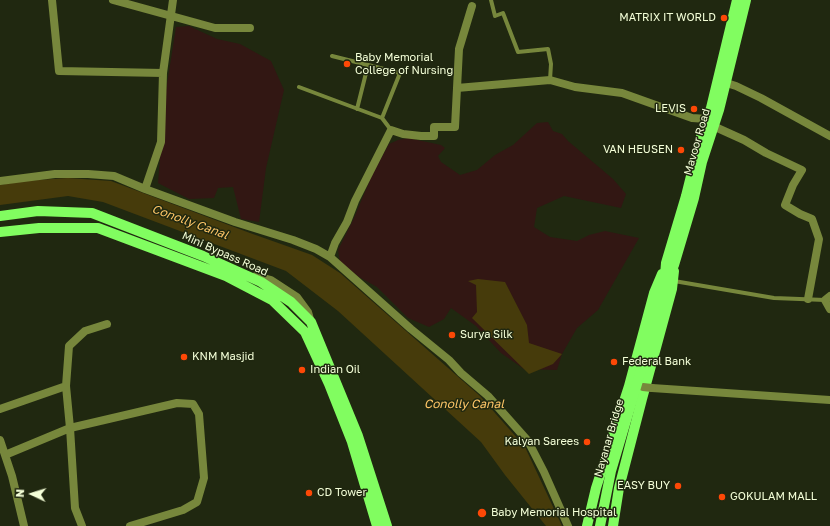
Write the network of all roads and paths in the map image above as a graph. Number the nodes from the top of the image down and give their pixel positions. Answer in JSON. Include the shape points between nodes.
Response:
{"nodes":[{"id":1,"x":52,"y":0,"type":"edge"},
{"id":2,"x":113,"y":0,"type":"edge"},
{"id":3,"x":173,"y":0,"type":"edge"},
{"id":4,"x":492,"y":0,"type":"edge"},
{"id":5,"x":737,"y":0,"type":"edge"},
{"id":6,"x":746,"y":0,"type":"edge"},
{"id":7,"x":472,"y":6,"type":"dead end"},
{"id":8,"x":171,"y":16,"type":"junction"},
{"id":9,"x":250,"y":28,"type":"dead end"},
{"id":10,"x":332,"y":56,"type":"dead end"},
{"id":11,"x":368,"y":65,"type":"junction"},
{"id":12,"x":163,"y":73,"type":"junction"},
{"id":13,"x":550,"y":80,"type":"junction"},
{"id":14,"x":722,"y":82,"type":"junction"},
{"id":15,"x":299,"y":87,"type":"dead end"},
{"id":16,"x":457,"y":88,"type":"junction"},
{"id":17,"x":357,"y":109,"type":"junction"},
{"id":18,"x":382,"y":118,"type":"junction"},
{"id":19,"x":710,"y":122,"type":"junction"},
{"id":20,"x":391,"y":130,"type":"junction"},
{"id":21,"x":830,"y":136,"type":"edge"},
{"id":22,"x":0,"y":180,"type":"edge"},
{"id":23,"x":145,"y":189,"type":"junction"},
{"id":24,"x":0,"y":216,"type":"edge"},
{"id":25,"x":0,"y":232,"type":"edge"},
{"id":26,"x":330,"y":257,"type":"junction"},
{"id":27,"x":670,"y":264,"type":"junction"},
{"id":28,"x":674,"y":281,"type":"junction"},
{"id":29,"x":828,"y":298,"type":"edge"},
{"id":30,"x":808,"y":299,"type":"junction"},
{"id":31,"x":830,"y":309,"type":"edge"},
{"id":32,"x":107,"y":324,"type":"dead end"},
{"id":33,"x":645,"y":357,"type":"joint"},
{"id":34,"x":322,"y":359,"type":"junction"},
{"id":35,"x":66,"y":386,"type":"junction"},
{"id":36,"x":642,"y":387,"type":"dead end"},
{"id":37,"x":830,"y":400,"type":"edge"},
{"id":38,"x":0,"y":409,"type":"edge"},
{"id":39,"x":70,"y":428,"type":"junction"},
{"id":40,"x":0,"y":440,"type":"edge"},
{"id":41,"x":5,"y":455,"type":"junction"},
{"id":42,"x":588,"y":525,"type":"edge"},
{"id":43,"x":24,"y":526,"type":"edge"},
{"id":44,"x":82,"y":526,"type":"edge"},
{"id":45,"x":130,"y":526,"type":"edge"},
{"id":46,"x":378,"y":526,"type":"edge"},
{"id":47,"x":387,"y":526,"type":"edge"},
{"id":48,"x":568,"y":526,"type":"edge"},
{"id":49,"x":600,"y":526,"type":"edge"},
{"id":50,"x":610,"y":526,"type":"edge"},
{"id":51,"x":613,"y":526,"type":"edge"}],
"edges":[{"from":1,"to":12,"type":"street","via":[[59,71]]},
{"from":2,"to":8,"type":"street"},
{"from":3,"to":8,"type":"street"},
{"from":4,"to":13,"type":"lane","via":[[495,16],[503,13],[518,52],[548,49],[551,64]]},
{"from":5,"to":14,"type":"main road","name":"Mavoor Road"},
{"from":6,"to":14,"type":"main road","name":"Mavoor Road"},
{"from":7,"to":16,"type":"street","via":[[458,49]]},
{"from":8,"to":9,"type":"street","via":[[214,28]]},
{"from":8,"to":12,"type":"street"},
{"from":10,"to":11,"type":"lane"},
{"from":11,"to":17,"type":"lane"},
{"from":11,"to":18,"type":"lane","via":[[400,73]]},
{"from":12,"to":23,"type":"street","via":[[161,142]]},
{"from":13,"to":16,"type":"street"},
{"from":13,"to":19,"type":"street","via":[[575,87],[622,93]]},
{"from":14,"to":19,"type":"main road","name":"Mavoor Road"},
{"from":14,"to":21,"type":"street","via":[[761,98]]},
{"from":15,"to":17,"type":"lane"},
{"from":16,"to":20,"type":"street","via":[[455,127],[434,127],[434,136],[403,134]]},
{"from":17,"to":18,"type":"lane"},
{"from":18,"to":20,"type":"lane"},
{"from":19,"to":27,"type":"main road","name":"Mavoor Road"},
{"from":19,"to":30,"type":"street","via":[[802,170],[785,205],[812,219],[819,239]]},
{"from":20,"to":26,"type":"street"},
{"from":22,"to":23,"type":"street","via":[[55,174],[88,174],[114,176]]},
{"from":23,"to":26,"type":"street","via":[[235,222],[294,240]]},
{"from":24,"to":34,"type":"main road","name":"Mini Bypass Road","via":[[38,211],[92,213],[204,256],[261,282],[291,302],[311,322]]},
{"from":25,"to":34,"type":"main road","name":"Mini Bypass Road","via":[[39,228],[98,228],[226,276],[272,300],[305,332]]},
{"from":26,"to":48,"type":"street","via":[[450,360],[488,396],[528,441]]},
{"from":27,"to":28,"type":"main road"},
{"from":27,"to":33,"type":"main road","name":"Mavoor Road"},
{"from":27,"to":42,"type":"main road","via":[[654,293],[629,386],[596,488]]},
{"from":28,"to":30,"type":"lane","via":[[774,298]]},
{"from":28,"to":51,"type":"main road","via":[[619,488]]},
{"from":29,"to":30,"type":"lane"},
{"from":29,"to":31,"type":"street"},
{"from":32,"to":35,"type":"street","via":[[85,330],[69,346]]},
{"from":33,"to":49,"type":"main road","name":"Nayanar Bridge","bridge":true,"via":[[611,471]]},
{"from":34,"to":46,"type":"main road","name":"Mini Bypass Road","via":[[352,442]]},
{"from":34,"to":47,"type":"main road","name":"Mini Bypass Road","via":[[358,436]]},
{"from":35,"to":38,"type":"street"},
{"from":35,"to":39,"type":"street"},
{"from":36,"to":37,"type":"street","bridge":true},
{"from":39,"to":41,"type":"street"},
{"from":39,"to":44,"type":"street","via":[[75,508]]},
{"from":39,"to":45,"type":"street","via":[[177,403],[193,404],[199,414],[204,478],[198,502],[183,510]]},
{"from":40,"to":41,"type":"street"},
{"from":41,"to":43,"type":"street"},
{"from":42,"to":50,"type":"main road","via":[[594,517],[601,516]]}]}
